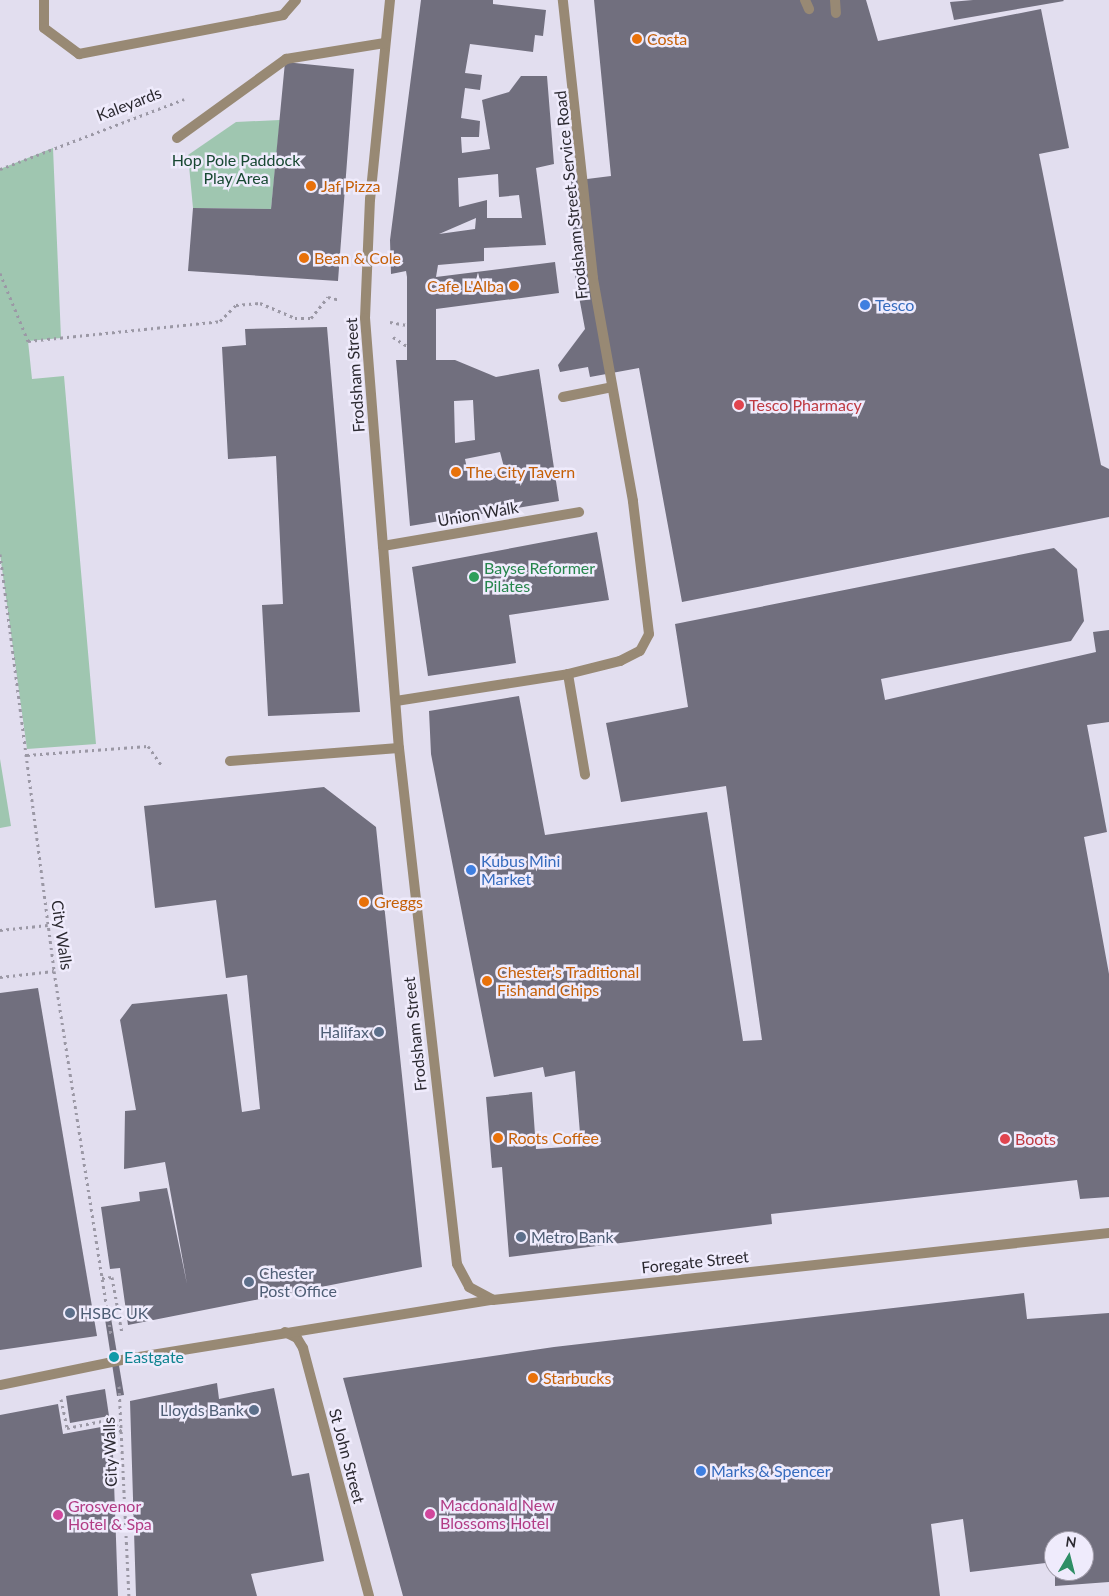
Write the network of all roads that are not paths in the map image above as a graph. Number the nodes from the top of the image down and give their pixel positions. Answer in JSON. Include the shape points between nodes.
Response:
{"nodes":[{"id":1,"x":44,"y":0,"type":"edge"},
{"id":2,"x":296,"y":0,"type":"edge"},
{"id":3,"x":390,"y":0,"type":"edge"},
{"id":4,"x":563,"y":0,"type":"edge"},
{"id":5,"x":835,"y":0,"type":"edge"},
{"id":6,"x":836,"y":13,"type":"dead end"},
{"id":7,"x":385,"y":43,"type":"junction"},
{"id":8,"x":178,"y":138,"type":"dead end"},
{"id":9,"x":612,"y":387,"type":"junction"},
{"id":10,"x":563,"y":396,"type":"dead end"},
{"id":11,"x":579,"y":512,"type":"dead end"},
{"id":12,"x":383,"y":546,"type":"junction"},
{"id":13,"x":568,"y":674,"type":"junction"},
{"id":14,"x":396,"y":701,"type":"junction"},
{"id":15,"x":399,"y":748,"type":"junction"},
{"id":16,"x":230,"y":761,"type":"dead end"},
{"id":17,"x":585,"y":775,"type":"dead end"},
{"id":18,"x":1109,"y":1233,"type":"edge"},
{"id":19,"x":493,"y":1300,"type":"junction"},
{"id":20,"x":286,"y":1332,"type":"junction"},
{"id":21,"x":0,"y":1385,"type":"edge"},
{"id":22,"x":369,"y":1596,"type":"edge"}],
"edges":[{"from":1,"to":2,"type":"street","via":[[44,28],[79,54],[283,16]]},
{"from":3,"to":7,"type":"street","name":"Frodsham Street"},
{"from":4,"to":9,"type":"street","name":"Frodsham Street Service Road","via":[[594,278]]},
{"from":5,"to":6,"type":"street"},
{"from":7,"to":8,"type":"street","via":[[286,58]]},
{"from":7,"to":12,"type":"street","name":"Frodsham Street","via":[[370,200],[365,318]]},
{"from":9,"to":10,"type":"street"},
{"from":9,"to":13,"type":"street","name":"Frodsham Street Service Road","via":[[633,502],[649,634],[640,650],[620,661]]},
{"from":11,"to":12,"type":"street","name":"Union Walk"},
{"from":12,"to":14,"type":"street","name":"Frodsham Street"},
{"from":13,"to":14,"type":"street"},
{"from":13,"to":17,"type":"street"},
{"from":14,"to":15,"type":"street","name":"Frodsham Street"},
{"from":15,"to":16,"type":"street"},
{"from":15,"to":19,"type":"street","name":"Frodsham Street","via":[[457,1264],[469,1287]]},
{"from":18,"to":19,"type":"street","name":"Foregate Street"},
{"from":19,"to":20,"type":"street","name":"Foregate Street"},
{"from":20,"to":21,"type":"street","name":"Foregate Street"},
{"from":20,"to":22,"type":"street","name":"St John Street","via":[[297,1338],[302,1348]]}]}
